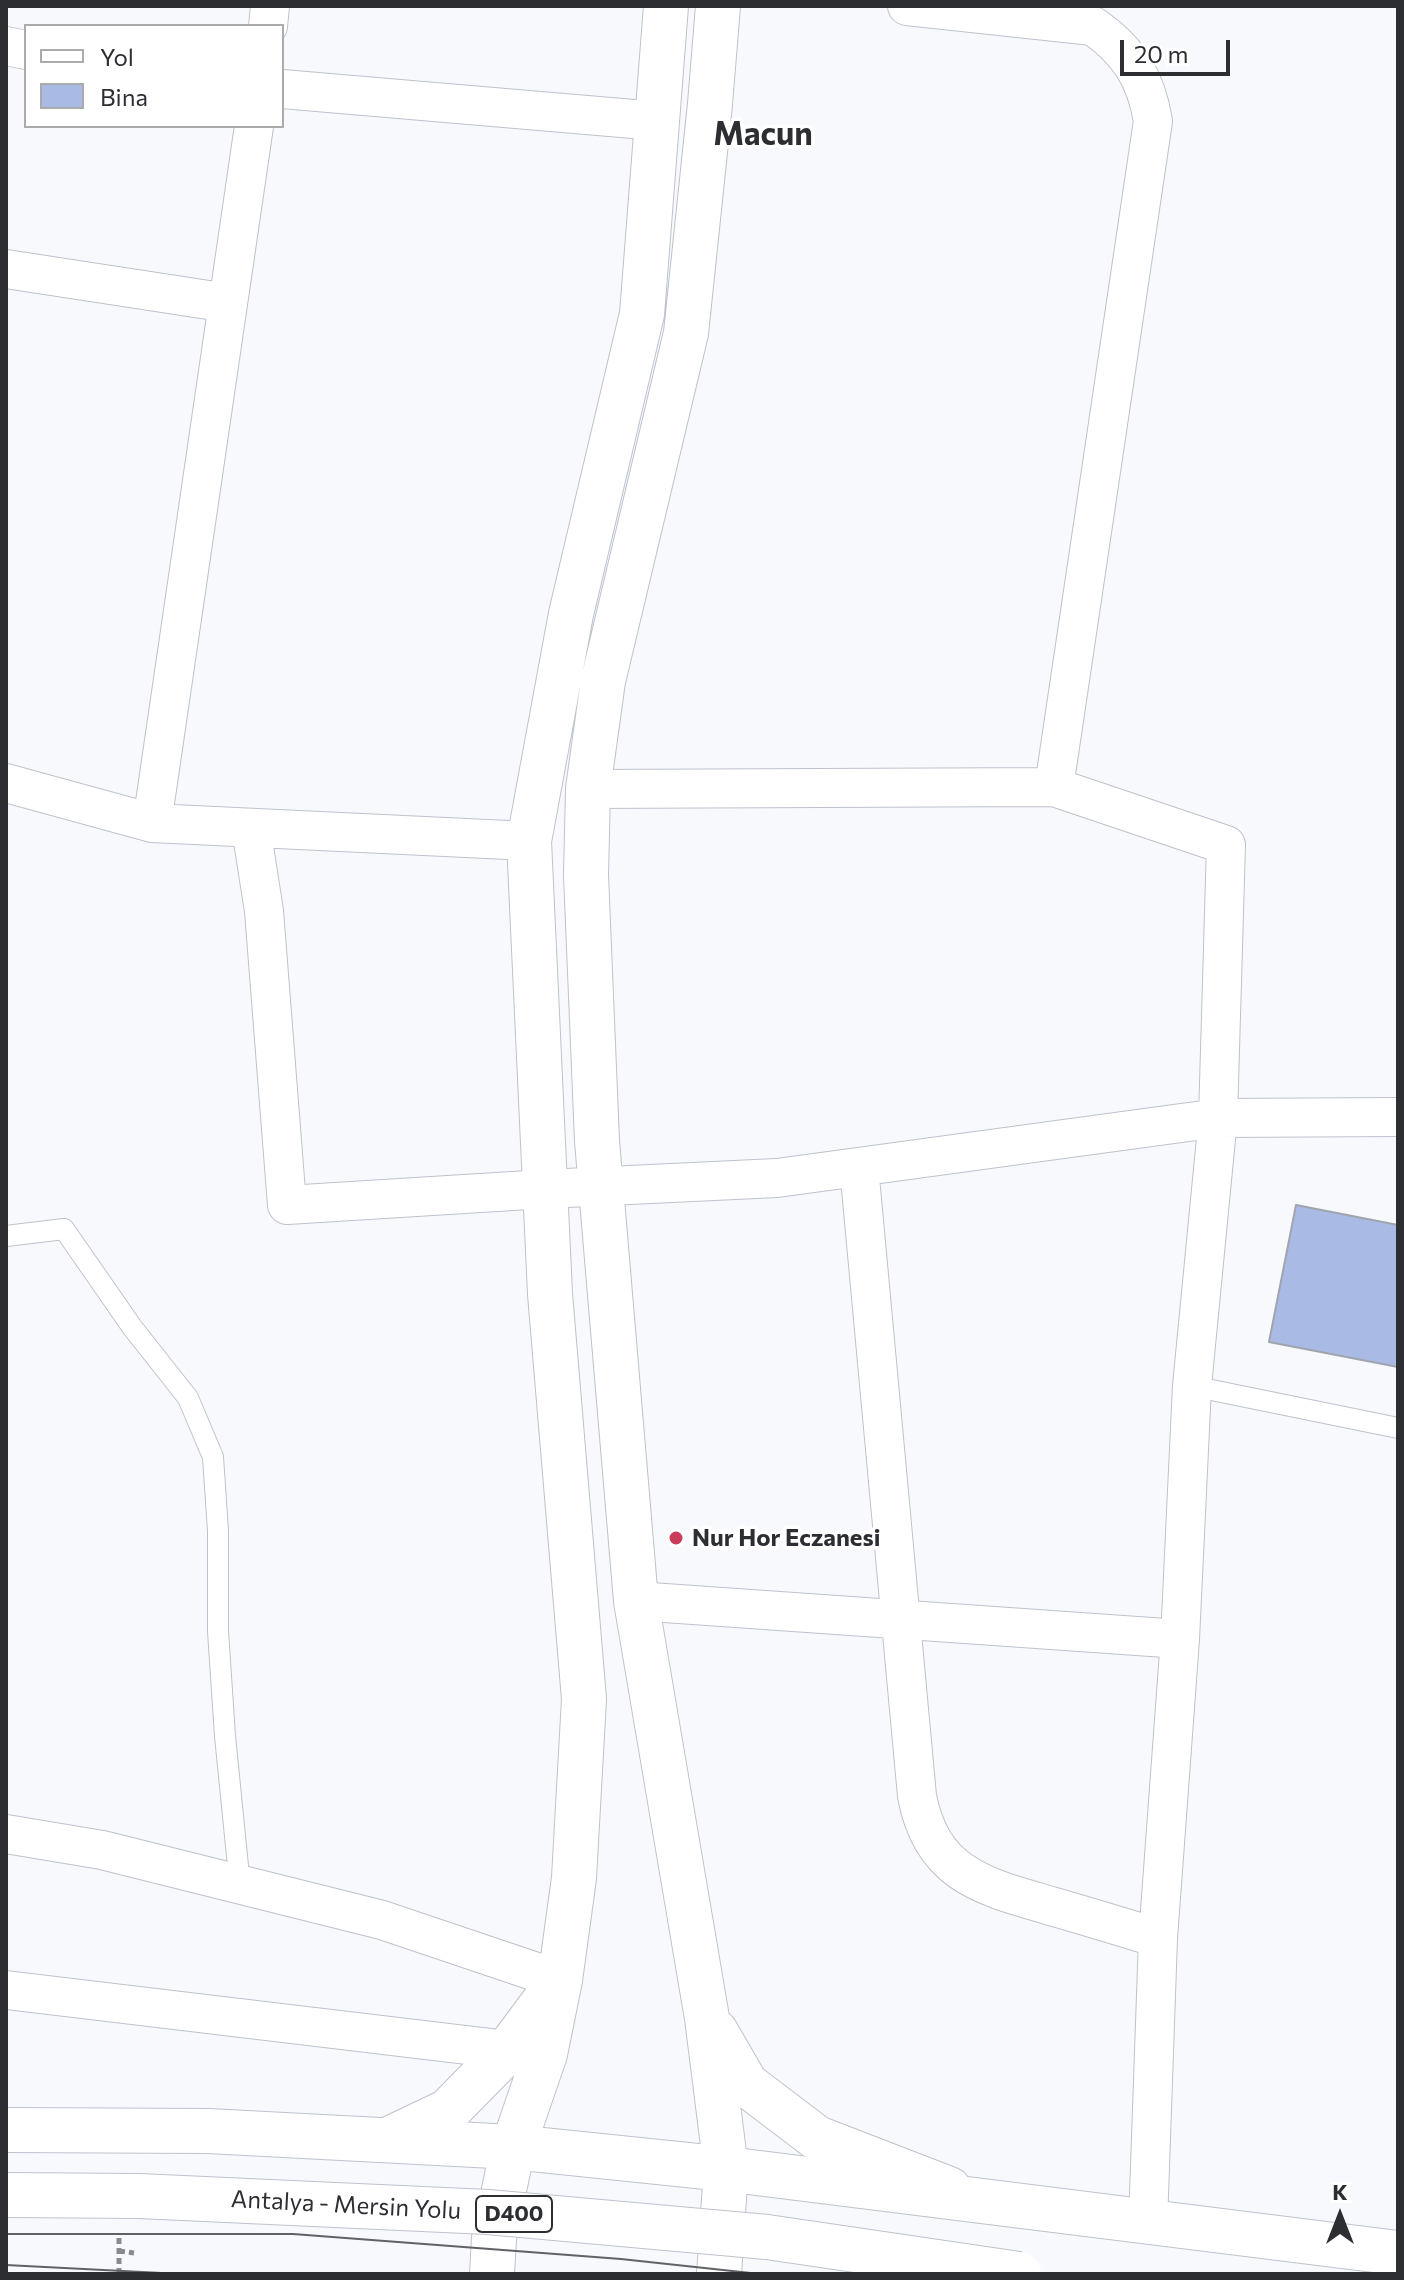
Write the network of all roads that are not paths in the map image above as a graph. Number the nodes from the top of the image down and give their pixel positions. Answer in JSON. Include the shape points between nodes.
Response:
{"nodes":[{"id":1,"x":666,"y":6,"type":"edge"},
{"id":2,"x":718,"y":6,"type":"edge"},
{"id":3,"x":907,"y":6,"type":"edge"},
{"id":4,"x":284,"y":89,"type":"edge"},
{"id":5,"x":657,"y":121,"type":"junction"},
{"id":6,"x":254,"y":128,"type":"edge"},
{"id":7,"x":6,"y":269,"type":"edge"},
{"id":8,"x":228,"y":303,"type":"junction"},
{"id":9,"x":6,"y":783,"type":"edge"},
{"id":10,"x":1054,"y":787,"type":"junction"},
{"id":11,"x":588,"y":789,"type":"junction"},
{"id":12,"x":152,"y":823,"type":"junction"},
{"id":13,"x":251,"y":828,"type":"junction"},
{"id":14,"x":529,"y":841,"type":"junction"},
{"id":15,"x":1398,"y":1117,"type":"edge"},
{"id":16,"x":1218,"y":1118,"type":"junction"},
{"id":17,"x":859,"y":1167,"type":"junction"},
{"id":18,"x":601,"y":1186,"type":"junction"},
{"id":19,"x":545,"y":1189,"type":"junction"},
{"id":20,"x":6,"y":1236,"type":"edge"},
{"id":21,"x":1192,"y":1386,"type":"junction"},
{"id":22,"x":1398,"y":1428,"type":"edge"},
{"id":23,"x":636,"y":1601,"type":"junction"},
{"id":24,"x":902,"y":1620,"type":"junction"},
{"id":25,"x":1180,"y":1639,"type":"junction"},
{"id":26,"x":6,"y":1834,"type":"edge"},
{"id":27,"x":240,"y":1886,"type":"junction"},
{"id":28,"x":1158,"y":1938,"type":"junction"},
{"id":29,"x":560,"y":1980,"type":"junction"},
{"id":30,"x":6,"y":1990,"type":"edge"},
{"id":31,"x":707,"y":2018,"type":"junction"},
{"id":32,"x":508,"y":2050,"type":"junction"},
{"id":33,"x":6,"y":2130,"type":"edge"},
{"id":34,"x":387,"y":2140,"type":"junction"},
{"id":35,"x":513,"y":2147,"type":"junction"},
{"id":36,"x":726,"y":2169,"type":"junction"},
{"id":37,"x":6,"y":2195,"type":"edge"},
{"id":38,"x":985,"y":2203,"type":"junction"},
{"id":39,"x":1148,"y":2223,"type":"junction"},
{"id":40,"x":1398,"y":2253,"type":"edge"},
{"id":41,"x":492,"y":2274,"type":"edge"},
{"id":42,"x":719,"y":2274,"type":"edge"},
{"id":43,"x":1019,"y":2274,"type":"edge"}],
"edges":[{"from":1,"to":5,"type":"main road"},
{"from":2,"to":11,"type":"main road","via":[[686,333],[603,681]]},
{"from":3,"to":10,"type":"street","via":[[1093,26],[1130,57],[1149,99],[1153,121]]},
{"from":4,"to":5,"type":"street"},
{"from":5,"to":14,"type":"main road","via":[[642,314],[571,614]]},
{"from":6,"to":8,"type":"street"},
{"from":7,"to":8,"type":"street"},
{"from":8,"to":12,"type":"street"},
{"from":9,"to":12,"type":"street"},
{"from":10,"to":11,"type":"street"},
{"from":10,"to":16,"type":"street","via":[[1226,845]]},
{"from":11,"to":18,"type":"main road","via":[[586,875]]},
{"from":12,"to":13,"type":"street"},
{"from":13,"to":14,"type":"street"},
{"from":13,"to":19,"type":"street","via":[[264,911],[287,1205]]},
{"from":14,"to":19,"type":"main road"},
{"from":15,"to":16,"type":"street"},
{"from":16,"to":17,"type":"street"},
{"from":16,"to":21,"type":"street"},
{"from":17,"to":18,"type":"street","via":[[777,1178]]},
{"from":17,"to":24,"type":"street"},
{"from":18,"to":19,"type":"street"},
{"from":18,"to":23,"type":"main road"},
{"from":19,"to":29,"type":"main road","via":[[584,1699],[574,1878]]},
{"from":20,"to":27,"type":"lane","via":[[64,1229],[188,1398],[213,1457],[220,1661]]},
{"from":21,"to":22,"type":"lane"},
{"from":21,"to":25,"type":"street"},
{"from":23,"to":24,"type":"street"},
{"from":23,"to":31,"type":"main road"},
{"from":24,"to":25,"type":"street"},
{"from":24,"to":28,"type":"street","via":[[917,1796],[937,1849],[951,1865],[988,1887]]},
{"from":25,"to":28,"type":"street"},
{"from":26,"to":27,"type":"street","via":[[102,1850]]},
{"from":27,"to":29,"type":"street","via":[[382,1920]]},
{"from":28,"to":39,"type":"street"},
{"from":29,"to":32,"type":"main road"},
{"from":29,"to":35,"type":"main road","via":[[545,2054]]},
{"from":30,"to":32,"type":"street"},
{"from":31,"to":36,"type":"main road"},
{"from":31,"to":38,"type":"main road","via":[[746,2084],[817,2138]]},
{"from":32,"to":34,"type":"main road","via":[[448,2111]]},
{"from":33,"to":34,"type":"main road","via":[[208,2131]]},
{"from":34,"to":35,"type":"main road"},
{"from":35,"to":36,"type":"main road"},
{"from":35,"to":41,"type":"main road"},
{"from":36,"to":38,"type":"main road"},
{"from":36,"to":42,"type":"main road"},
{"from":37,"to":43,"type":"main road","name":"Antalya - Mersin Yolu","number":"D400","bridge":true,"via":[[517,2214],[767,2237]]},
{"from":38,"to":39,"type":"main road"},
{"from":39,"to":40,"type":"main road"}]}
